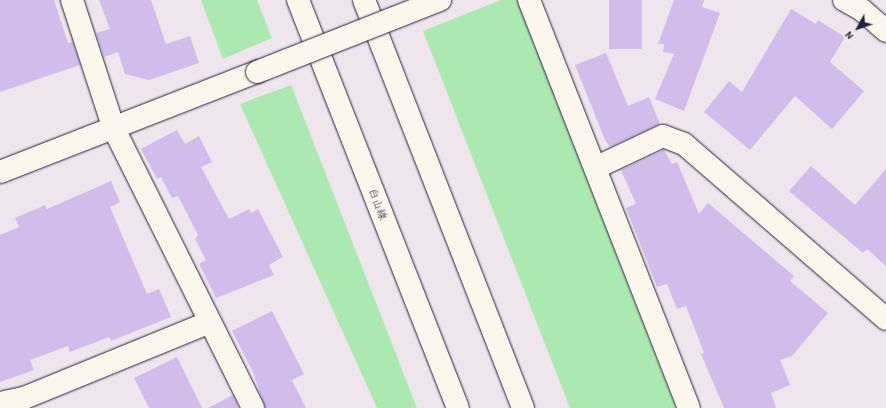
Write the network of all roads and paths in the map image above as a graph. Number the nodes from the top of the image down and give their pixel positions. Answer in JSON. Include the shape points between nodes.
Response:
{"nodes":[{"id":1,"x":72,"y":0,"type":"edge"},
{"id":2,"x":298,"y":0,"type":"edge"},
{"id":3,"x":364,"y":0,"type":"edge"},
{"id":4,"x":440,"y":0,"type":"edge"},
{"id":5,"x":529,"y":0,"type":"edge"},
{"id":6,"x":844,"y":0,"type":"edge"},
{"id":7,"x":886,"y":30,"type":"edge"},
{"id":8,"x":114,"y":129,"type":"junction"},
{"id":9,"x":595,"y":168,"type":"junction"},
{"id":10,"x":0,"y":172,"type":"edge"},
{"id":11,"x":886,"y":319,"type":"edge"},
{"id":12,"x":210,"y":322,"type":"junction"},
{"id":13,"x":26,"y":403,"type":"edge"},
{"id":14,"x":0,"y":404,"type":"edge"},
{"id":15,"x":253,"y":408,"type":"edge"},
{"id":16,"x":458,"y":408,"type":"edge"},
{"id":17,"x":523,"y":408,"type":"edge"},
{"id":18,"x":689,"y":408,"type":"edge"}],
"edges":[{"from":1,"to":8,"type":"street"},
{"from":2,"to":16,"type":"street","name":"白山線"},
{"from":3,"to":17,"type":"street"},
{"from":4,"to":8,"type":"street","bridge":true},
{"from":5,"to":9,"type":"street"},
{"from":6,"to":7,"type":"street","via":[[862,10]]},
{"from":8,"to":10,"type":"street"},
{"from":8,"to":12,"type":"street"},
{"from":9,"to":11,"type":"street","via":[[663,136],[684,144]]},
{"from":9,"to":18,"type":"street"},
{"from":12,"to":13,"type":"street"},
{"from":12,"to":15,"type":"street"},
{"from":13,"to":14,"type":"street"}]}
